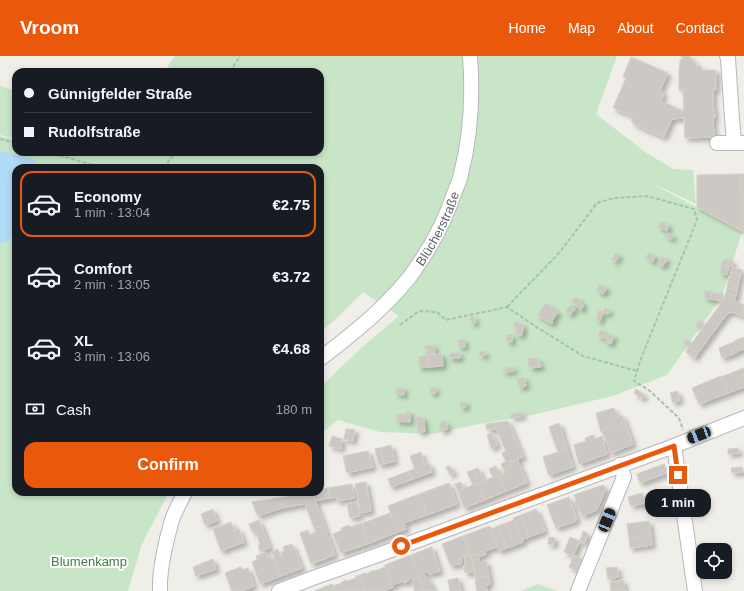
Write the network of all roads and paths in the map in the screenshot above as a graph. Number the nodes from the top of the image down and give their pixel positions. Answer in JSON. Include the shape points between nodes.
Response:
{"nodes":[{"id":1,"x":240,"y":56,"type":"edge"},
{"id":2,"x":470,"y":56,"type":"edge"},
{"id":3,"x":727,"y":56,"type":"edge"},
{"id":4,"x":232,"y":68,"type":"edge"},
{"id":5,"x":0,"y":139,"type":"edge"},
{"id":6,"x":12,"y":142,"type":"edge"},
{"id":7,"x":717,"y":143,"type":"dead end"},
{"id":8,"x":739,"y":143,"type":"edge"},
{"id":9,"x":62,"y":156,"type":"edge"},
{"id":10,"x":89,"y":164,"type":"edge"},
{"id":11,"x":507,"y":306,"type":"junction"},
{"id":12,"x":400,"y":325,"type":"dead end"},
{"id":13,"x":324,"y":356,"type":"edge"},
{"id":14,"x":637,"y":371,"type":"junction"},
{"id":15,"x":744,"y":418,"type":"edge"},
{"id":16,"x":681,"y":443,"type":"junction"},
{"id":17,"x":620,"y":465,"type":"junction"},
{"id":18,"x":183,"y":496,"type":"edge"},
{"id":19,"x":160,"y":591,"type":"edge"},
{"id":20,"x":279,"y":591,"type":"edge"},
{"id":21,"x":578,"y":591,"type":"edge"},
{"id":22,"x":695,"y":591,"type":"edge"}],
"edges":[{"from":1,"to":4,"type":"path"},
{"from":2,"to":13,"type":"street","name":"Blücherstraße","via":[[471,107],[468,142],[461,175],[449,209],[433,242],[408,279],[383,307]]},
{"from":3,"to":8,"type":"street","via":[[732,119]]},
{"from":5,"to":6,"type":"path"},
{"from":7,"to":8,"type":"street"},
{"from":9,"to":10,"type":"path"},
{"from":11,"to":12,"type":"path","via":[[446,320],[436,312],[419,311]]},
{"from":11,"to":14,"type":"path","via":[[584,356]]},
{"from":11,"to":14,"type":"path","via":[[560,252],[597,203],[614,198],[647,196],[694,209],[697,220]]},
{"from":14,"to":16,"type":"path","via":[[634,381],[650,391],[679,418]]},
{"from":15,"to":16,"type":"street"},
{"from":16,"to":17,"type":"street"},
{"from":16,"to":22,"type":"street"},
{"from":17,"to":20,"type":"street"},
{"from":17,"to":21,"type":"street","via":[[624,477]]},
{"from":18,"to":19,"type":"street","via":[[172,520],[164,555]]}]}
